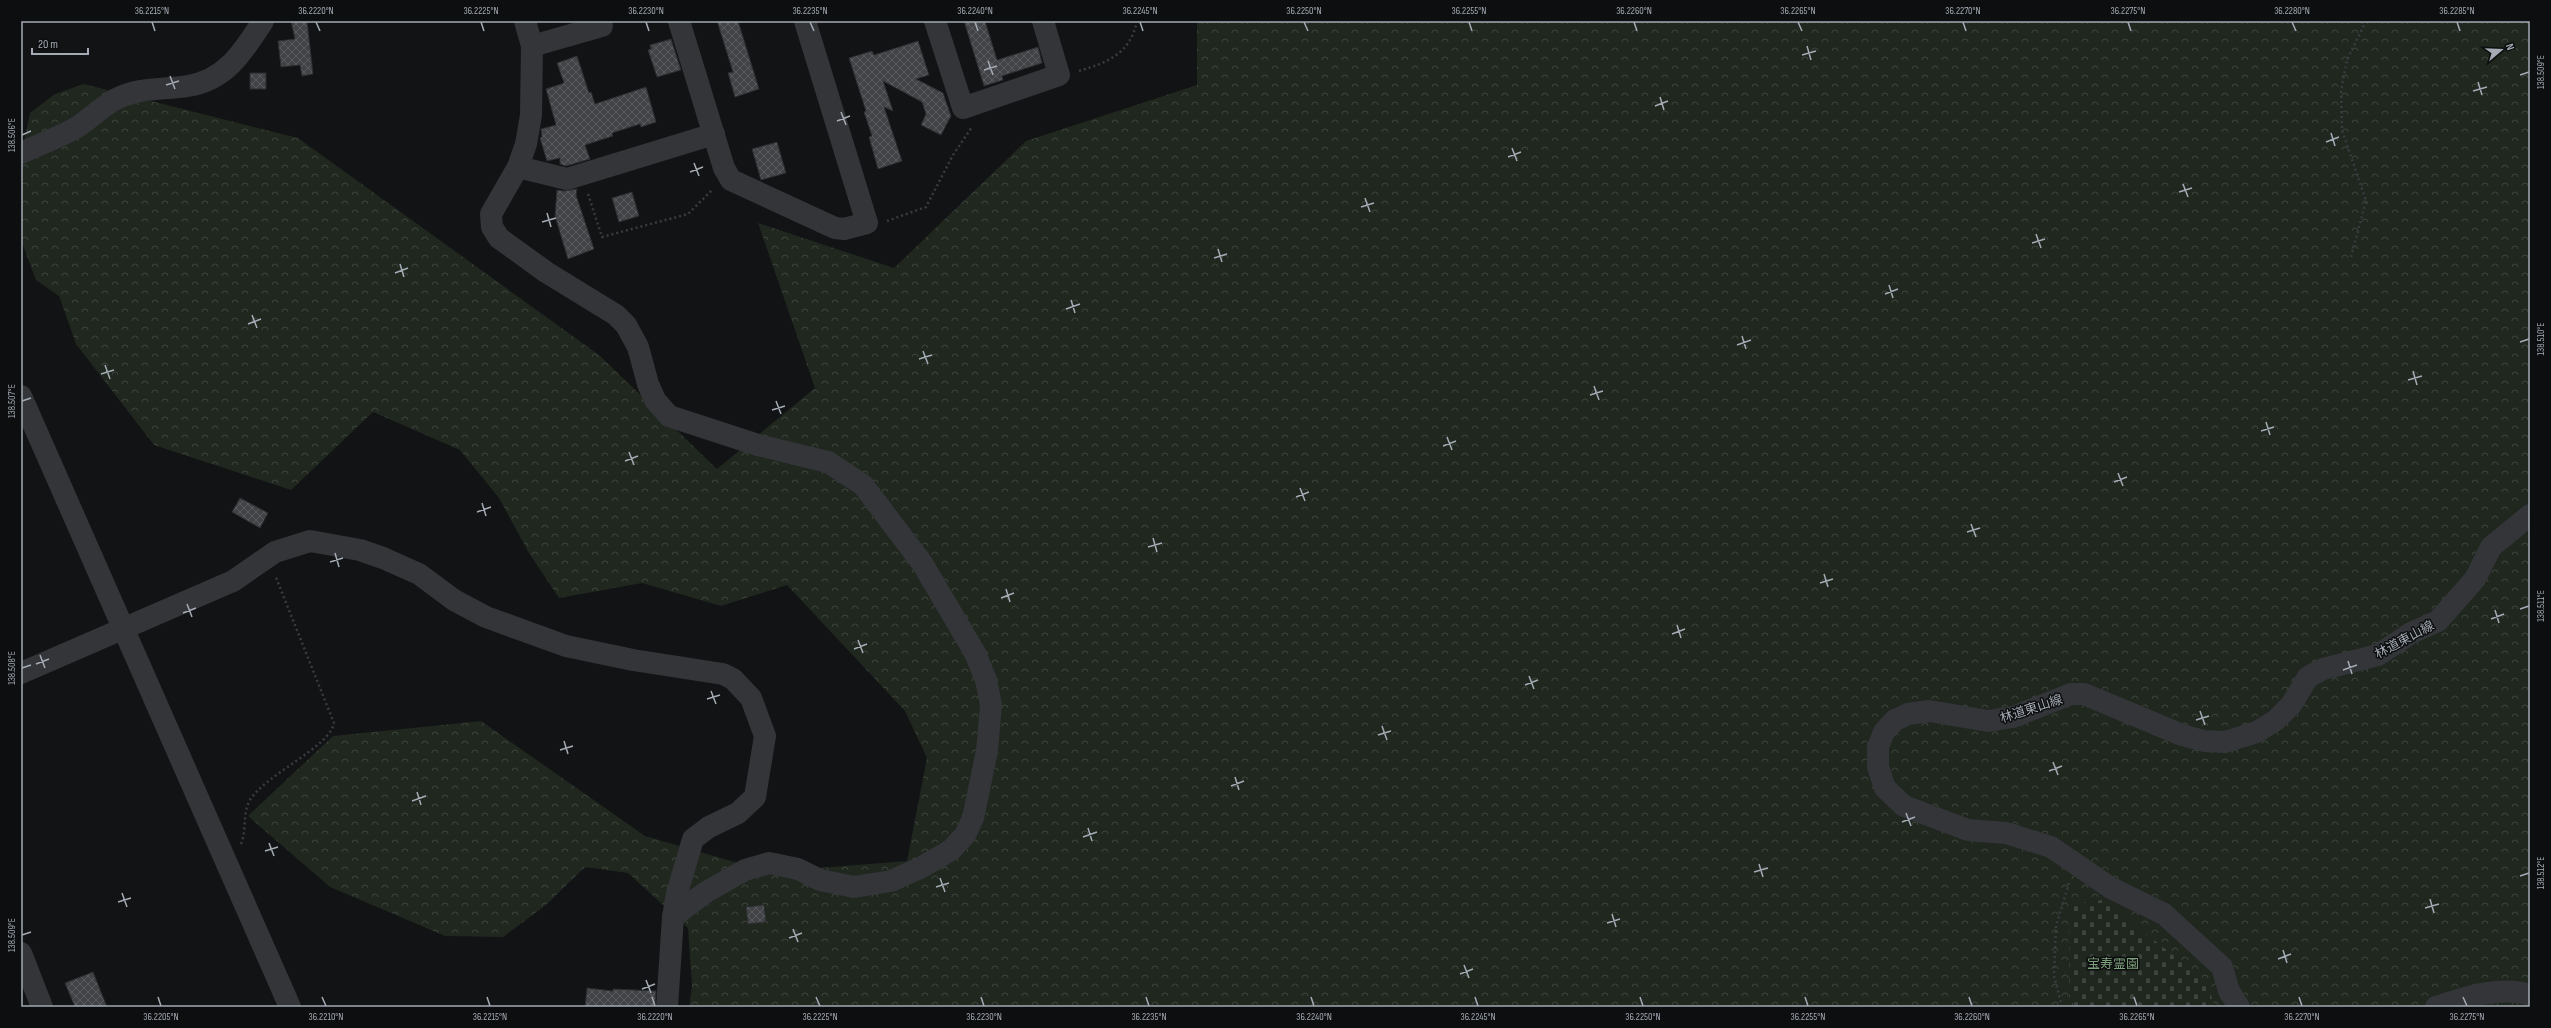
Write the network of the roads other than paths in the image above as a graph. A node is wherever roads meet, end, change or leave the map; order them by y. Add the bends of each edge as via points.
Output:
1 (263, 21) edge
2 (526, 21) edge
3 (679, 21) edge
4 (805, 21) edge
5 (935, 21) edge
6 (1043, 21) edge
7 (607, 23) edge
8 (532, 46) junction
9 (714, 134) junction
10 (21, 153) edge
11 (518, 167) junction
12 (21, 396) edge
13 (2530, 515) edge
14 (123, 628) junction
15 (21, 673) edge
16 (673, 918) junction
17 (21, 953) edge
18 (2530, 995) edge
19 (42, 1007) edge
20 (290, 1007) edge
21 (667, 1007) edge
22 (2239, 1007) edge
23 (2436, 1007) edge

1 - 10 street via 231,66 218,77 187,86 161,87 117,98 74,128
2 - 8 street
3 - 9 street
4 - 9 street via 867,223 844,229 835,228 731,180 724,168
5 - 6 street via 963,108 1059,75
7 - 8 street
8 - 11 street via 530,115 526,144
9 - 11 street via 562,180
11 - 16 street via 491,214 492,226 499,238 546,272 616,315 626,325 638,347 655,400 669,416 758,445 828,462 863,485 922,563 975,653 986,680 991,705 987,751 973,818 965,835 951,850 891,881 854,887 820,880 798,869 769,863 745,870 687,905
12 - 14 street
13 - 22 street, 林道東山線 via 2491,547 2475,579 2438,621 2411,633 2378,655 2323,669 2308,677 2291,705 2276,720 2241,738 2225,742 2204,741 2182,735 2084,694 2071,694 2013,717 1988,721 1929,711 1908,714 1895,720 1884,732 1878,747 1878,766 1885,788 1904,806 1968,830 2006,833 2051,847 2111,888 2164,914 2222,967 2229,991
14 - 15 street
14 - 16 street via 233,581 275,552 310,541 360,550 419,574 454,600 486,617 566,646 633,660 713,671 733,679 751,698 765,736 756,797 738,813 709,827 693,839 677,893
14 - 20 street
16 - 21 street
17 - 19 street
18 - 23 street via 2511,992 2490,994

